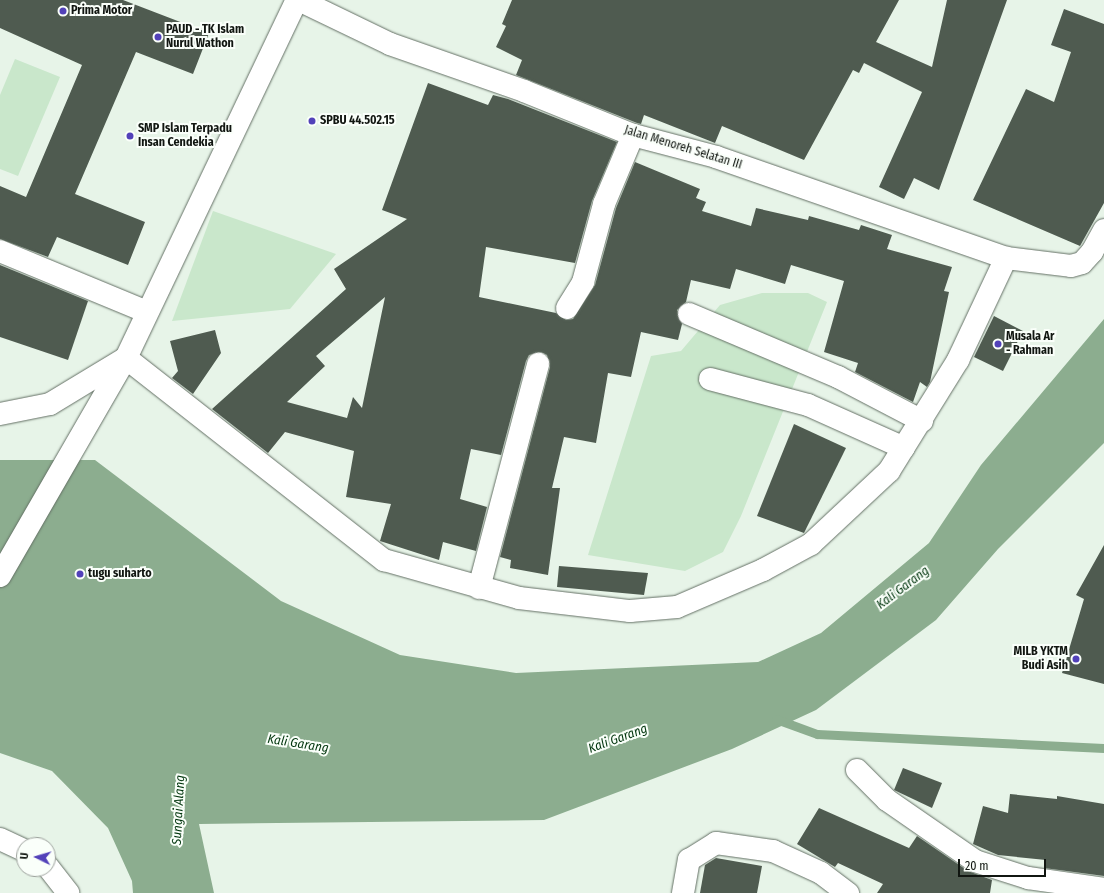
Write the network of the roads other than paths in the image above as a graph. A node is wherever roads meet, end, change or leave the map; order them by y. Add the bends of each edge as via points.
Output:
1 (298, 0) edge
2 (633, 135) junction
3 (1104, 230) edge
4 (0, 251) edge
5 (1006, 258) junction
6 (566, 308) dead end
7 (147, 312) junction
8 (689, 314) dead end
9 (126, 358) junction
10 (538, 364) dead end
11 (710, 379) dead end
12 (0, 414) edge
13 (922, 421) junction
14 (904, 448) junction
15 (0, 576) edge
16 (479, 588) junction
17 (857, 770) dead end
18 (0, 839) edge
19 (16, 846) edge
20 (55, 877) edge
21 (1104, 889) edge
22 (68, 893) edge
23 (682, 893) edge
24 (848, 893) edge

1 - 2 street, Jalan Menoreh Selatan III via 390,44 524,91
1 - 7 street
2 - 5 street, Jalan Menoreh Selatan III via 716,157
2 - 6 street via 604,204 583,282
3 - 5 street, Jalan Menoreh Selatan III via 1092,252 1082,262 1071,266
4 - 7 street
5 - 13 street via 958,360
7 - 9 street
8 - 13 street via 838,378
9 - 12 street via 50,404
9 - 15 street
9 - 16 street via 384,560
10 - 16 street
11 - 14 street via 808,405
13 - 14 street
14 - 16 street via 884,476 811,544 763,570 677,607 630,611 519,598
17 - 21 street via 887,800 975,861 1028,878
18 - 19 street
20 - 22 street
23 - 24 street via 689,860 716,844 773,851 821,873

